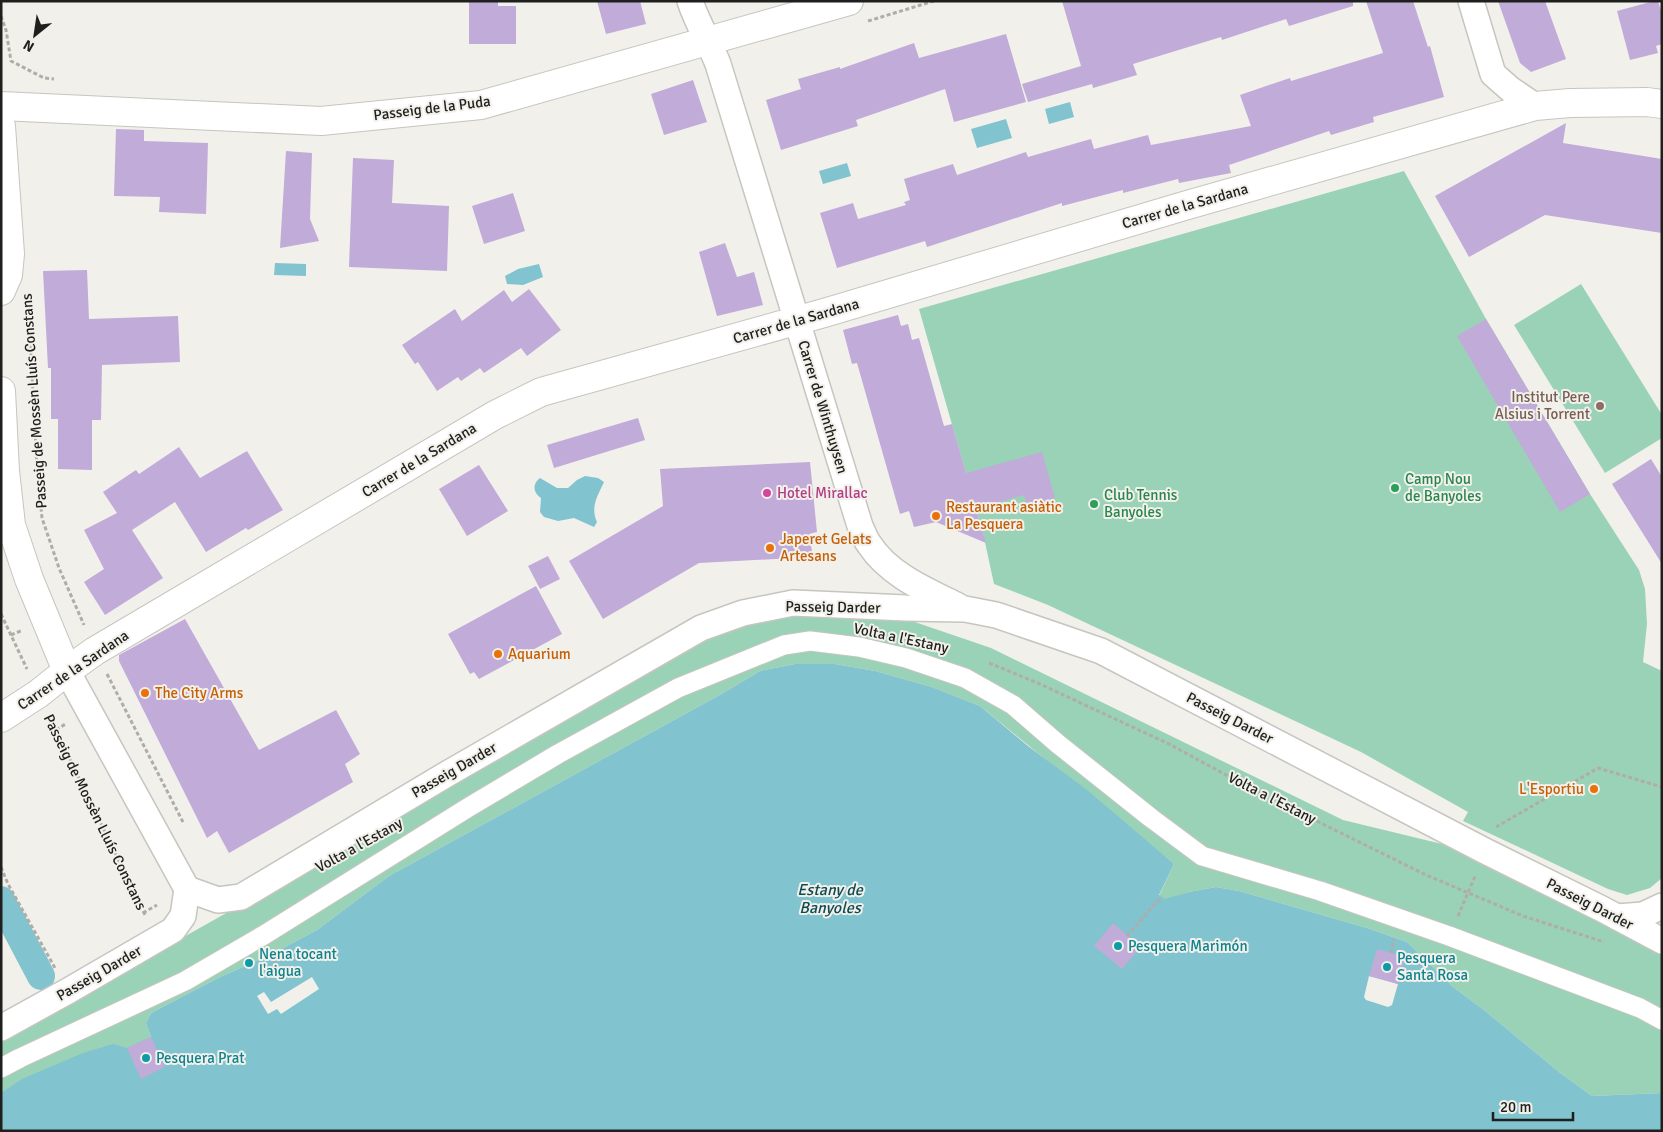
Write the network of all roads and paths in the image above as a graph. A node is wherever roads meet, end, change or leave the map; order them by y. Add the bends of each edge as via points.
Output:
1 (849, 1) edge
2 (1470, 1) edge
3 (692, 9) edge
4 (1, 16) edge
5 (714, 53) junction
6 (1662, 104) edge
7 (1, 106) edge
8 (1535, 106) junction
9 (69, 108) junction
10 (1, 126) edge
11 (9, 282) edge
12 (796, 321) junction
13 (1, 391) edge
14 (965, 609) junction
15 (1, 614) edge
16 (95, 651) junction
17 (981, 660) dead end
18 (67, 671) junction
19 (38, 694) junction
20 (1, 718) edge
21 (1662, 787) edge
22 (188, 832) dead end
23 (1485, 851) junction
24 (1, 867) edge
25 (187, 889) junction
26 (1468, 893) junction
27 (1161, 897) dead end
28 (1662, 906) edge
29 (1617, 917) junction
30 (1128, 936) dead end
31 (1395, 938) dead end
32 (159, 939) junction
33 (1662, 942) edge
34 (1608, 943) dead end
35 (1391, 953) dead end
36 (270, 956) dead end
37 (282, 974) dead end
38 (68, 992) junction
39 (1662, 1020) edge
40 (1, 1028) edge
41 (1, 1068) edge

1 - 5 main road, Passeig de la Puda
2 - 8 street via 1493,74
3 - 5 street, Carrer de Winthuysen
4 - 9 path via 11,61 44,78 69,80
5 - 9 main road, Passeig de la Puda via 481,105 322,121
5 - 12 street, Carrer de Winthuysen
6 - 8 main road, Carrer de la Sardana
7 - 9 main road, Passeig de la Puda
8 - 12 main road, Carrer de la Sardana
10 - 11 main road, Passeig de Mossèn Lluís Constans
11 - 16 path, Passeig de Mossèn Lluís Constans via 42,518 59,568
12 - 14 street, Carrer de Winthuysen via 868,543 901,576
12 - 16 main road, Carrer de la Sardana via 541,392 495,415
13 - 18 main road via 11,525 29,579
14 - 23 street, Passeig Darder via 996,615 1101,651
14 - 25 street, Passeig Darder via 793,603 743,613 701,628 240,897 218,900
15 - 19 path, Passeig de Mossèn Lluís Constans
16 - 18 main road, Carrer de la Sardana
16 - 22 path, Passeig de Mossèn Lluís Constans
17 - 26 path, Volta a l'Estany via 1169,744 1252,789
18 - 19 main road, Carrer de la Sardana
18 - 25 street
19 - 20 main road, Carrer de la Sardana
19 - 32 path, Passeig de Mossèn Lluís Constans via 143,913
21 - 23 path via 1598,768 1496,826
23 - 26 path
23 - 29 street, Passeig Darder
24 - 38 path
25 - 32 street, Passeig Darder via 183,916 173,930
26 - 34 path, Volta a l'Estany via 1523,916
27 - 30 path
28 - 29 street via 1644,915
29 - 33 street, Passeig Darder
31 - 35 path
32 - 38 street, Passeig Darder
36 - 37 path
38 - 40 street, Passeig Darder
39 - 41 street via 1640,1008 1449,936 1320,891 1202,856 1013,705 965,678 906,658 859,647 810,641 784,645 678,688 558,754 185,981

